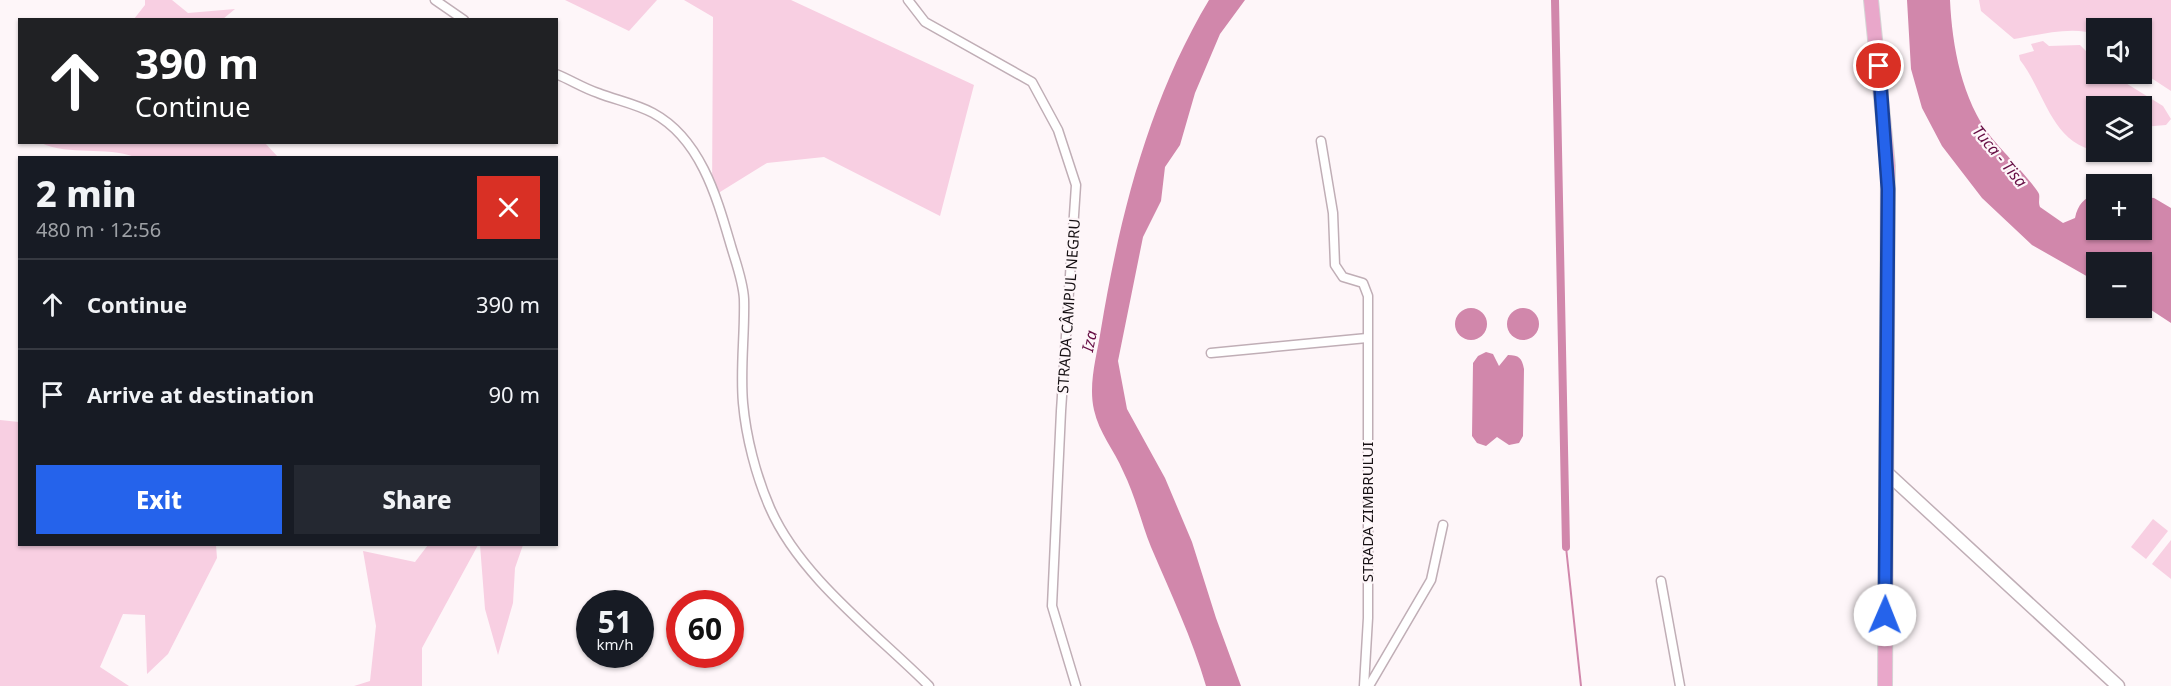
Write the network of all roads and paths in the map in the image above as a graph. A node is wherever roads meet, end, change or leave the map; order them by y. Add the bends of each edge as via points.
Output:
1 (435, 0) edge
2 (908, 0) edge
3 (1872, 0) edge
4 (461, 18) edge
5 (558, 75) edge
6 (1321, 141) dead end
7 (1367, 338) junction
8 (1211, 353) dead end
9 (1887, 473) junction
10 (1443, 525) dead end
11 (1661, 581) dead end
12 (928, 686) edge
13 (1076, 686) edge
14 (1364, 686) edge
15 (1369, 686) edge
16 (1680, 686) edge
17 (1885, 686) edge
18 (2118, 686) edge

1 - 4 street
2 - 13 street, STRADA CÂMPUL NEGRU via 925,22 1032,82 1058,130 1076,185 1052,606
3 - 9 main road via 1888,166
5 - 12 street via 653,113 670,125 711,179 744,296 743,403 756,469 770,508 785,537 818,578
6 - 7 street, STRADA ZIMBRULUI via 1333,213 1335,265 1343,277 1367,288
7 - 8 street
7 - 14 street, STRADA ZIMBRULUI via 1368,618
9 - 17 main road
9 - 18 main road
10 - 15 street via 1431,580
11 - 16 street

